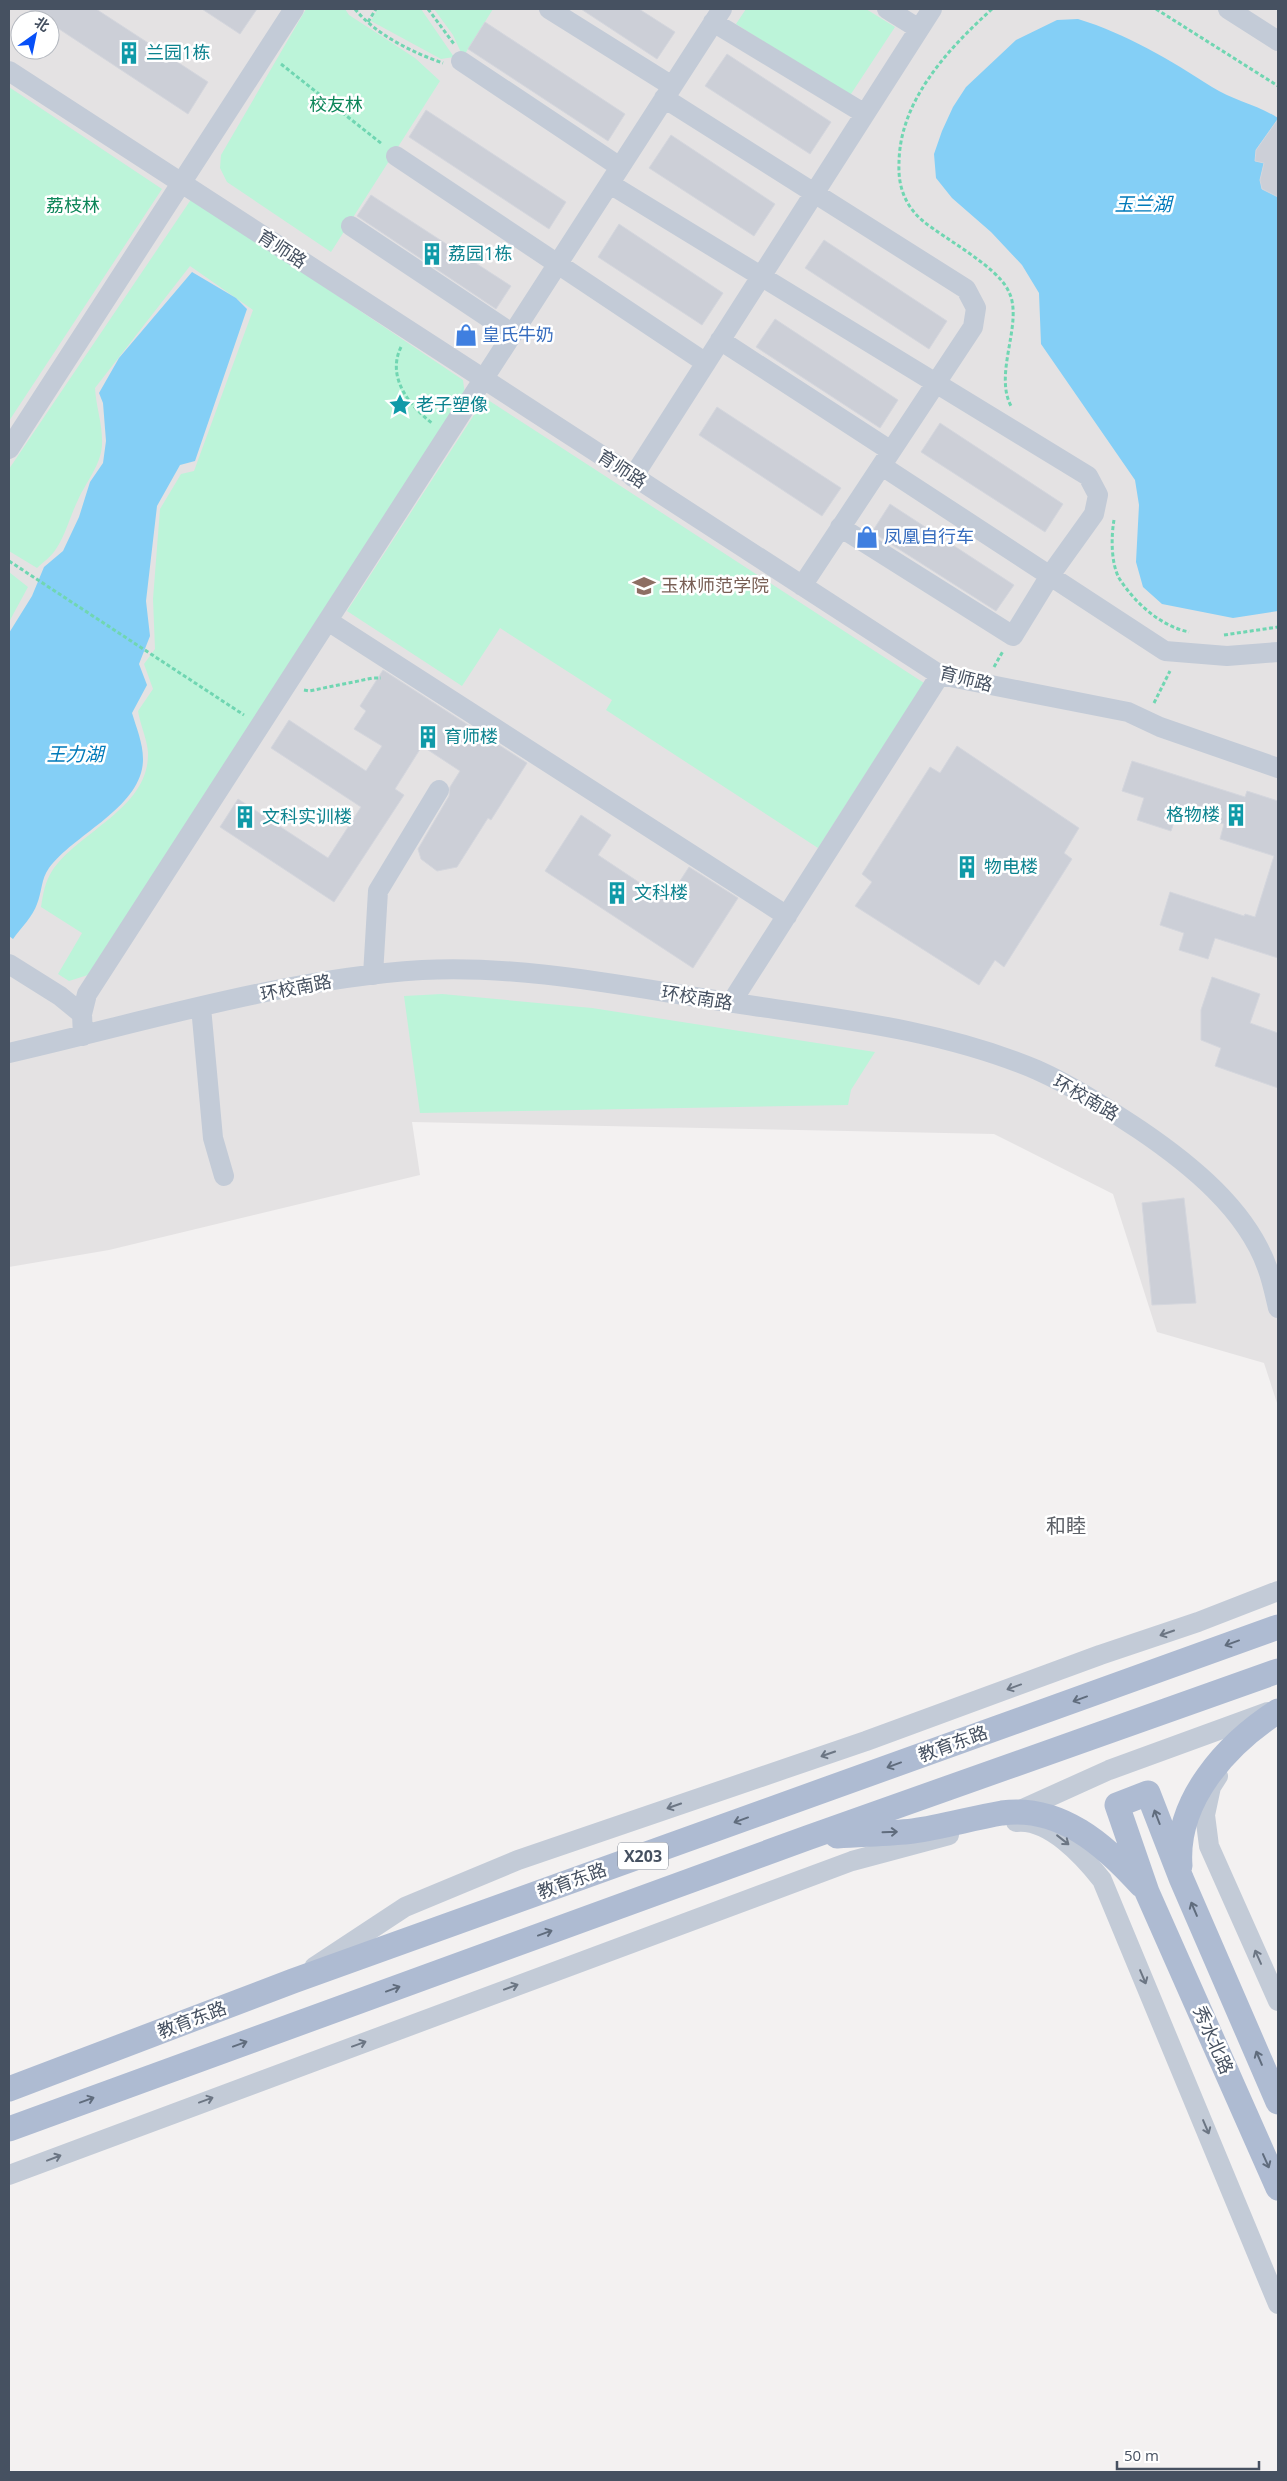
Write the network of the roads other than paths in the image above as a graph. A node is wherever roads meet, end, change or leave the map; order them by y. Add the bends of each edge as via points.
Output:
1 (294, 9) edge
2 (549, 9) edge
3 (887, 9) edge
4 (932, 9) edge
5 (1228, 9) edge
6 (715, 14) edge
7 (919, 28) junction
8 (1278, 42) edge
9 (461, 61) road end
10 (9, 71) edge
11 (668, 92) junction
12 (864, 114) junction
13 (396, 156) road end
14 (615, 175) junction
15 (182, 184) junction
16 (814, 194) junction
17 (351, 226) dead end
18 (558, 263) junction
19 (760, 278) junction
20 (513, 334) junction
21 (720, 340) junction
22 (706, 363) junction
23 (484, 380) junction
24 (936, 384) junction
25 (34, 407) junction
26 (9, 430) edge
27 (9, 449) edge
28 (886, 458) junction
29 (633, 477) junction
30 (840, 527) junction
31 (1051, 574) junction
32 (802, 586) junction
33 (328, 621) junction
34 (1278, 652) edge
35 (940, 675) junction
36 (1278, 768) edge
37 (439, 790) dead end
38 (786, 916) junction
39 (9, 964) edge
40 (373, 975) junction
41 (731, 1003) junction
42 (200, 1007) junction
43 (82, 1014) junction
44 (83, 1036) junction
45 (9, 1053) edge
46 (224, 1176) dead end
47 (1278, 1308) edge
48 (1278, 1592) edge
49 (1278, 1627) edge
50 (1278, 1671) edge
51 (1278, 1710) edge
52 (1278, 1720) edge
53 (1013, 1813) junction
54 (984, 1826) junction
55 (807, 1838) junction
56 (1181, 1878) junction
57 (1147, 1892) junction
58 (294, 1981) junction
59 (1278, 2001) edge
60 (9, 2089) edge
61 (1278, 2102) edge
62 (9, 2128) edge
63 (9, 2175) edge
64 (1278, 2188) edge
65 (1278, 2304) edge

1 - 15 lane
2 - 11 lane
3 - 7 lane
4 - 7 lane
5 - 8 lane
6 - 11 lane
6 - 12 lane
7 - 12 lane
9 - 14 lane
10 - 15 lane, 育师路
11 - 14 lane
11 - 16 lane
12 - 16 lane
13 - 18 lane
14 - 18 lane
14 - 19 lane
15 - 23 lane, 育师路
15 - 25 lane
16 - 19 lane
16 - 24 lane via 966,289 976,308 974,327
17 - 20 lane
18 - 20 lane
18 - 22 lane
19 - 21 lane
19 - 24 lane
20 - 23 lane
21 - 22 lane
21 - 28 lane
22 - 29 lane
23 - 29 lane, 育师路
23 - 33 lane
24 - 28 lane
24 - 31 lane via 1088,476 1098,495 1094,514
25 - 26 lane
25 - 27 lane
28 - 30 lane
28 - 31 lane
29 - 32 lane, 育师路
30 - 31 lane via 1012,636
30 - 32 lane
31 - 34 lane via 1165,651 1227,656
32 - 35 lane, 育师路
33 - 38 lane
33 - 43 lane via 87,994
35 - 36 lane, 育师路 via 1128,712
35 - 38 lane
37 - 40 lane via 378,891
38 - 41 lane
39 - 43 lane
40 - 41 lane, 环校南路 via 475,968 524,972
40 - 42 lane, 环校南路
41 - 47 lane, 环校南路 via 911,1032 996,1054 1039,1071 1162,1145 1228,1204 1259,1250
42 - 44 lane, 环校南路
42 - 46 lane via 213,1138
43 - 44 lane
44 - 45 lane, 环校南路
48 -> 58 lane via 866,1741 518,1860 405,1907
49 -> 58 main road, 教育东路 / X203
50 - 55 main road, X203
51 - 53 lane via 1110,1770
51 - 56 main road via 1232,1746 1210,1773 1193,1802 1182,1834
59 -> 52 lane via 1209,1846 1205,1815 1211,1787 1233,1755
53 - 54 lane
55 -> 53 main road via 913,1831
53 - 57 main road via 1037,1814 1064,1822 1096,1840
63 -> 54 lane via 852,1861
54 -> 65 lane via 1026,1821 1049,1831 1084,1857 1102,1880
62 -> 55 main road, X203
56 -> 57 main road, 秀水北路 via 1148,1793 1117,1806
61 -> 56 main road, 秀水北路
57 -> 64 main road, 秀水北路
58 - 60 main road, 教育东路 / X203

